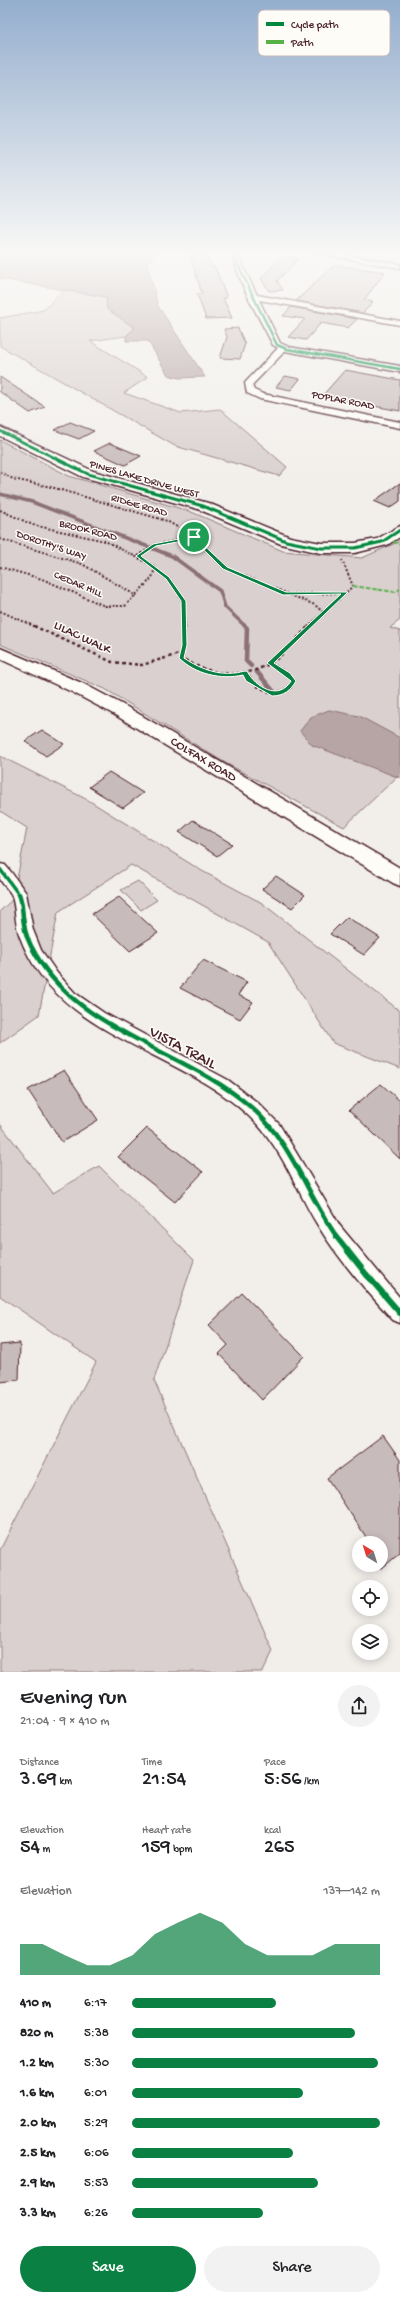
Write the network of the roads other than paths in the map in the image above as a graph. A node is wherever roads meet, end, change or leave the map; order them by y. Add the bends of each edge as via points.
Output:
1 (268, 330) edge
2 (283, 348) junction
3 (400, 369) edge
4 (400, 425) edge
5 (0, 431) edge
6 (400, 530) edge
7 (0, 653) edge
8 (0, 869) edge
9 (400, 878) edge
10 (400, 1313) edge

1 - 2 street via 274,343
2 - 3 street
2 - 4 street, POPLAR ROAD via 248,385 254,394
5 - 6 street, PINES LAKE DRIVE WEST via 88,474 185,500 297,544 321,548 355,548 382,542
7 - 9 street, COLFAX ROAD via 64,681 121,711
8 - 10 street, VISTA TRAIL via 20,898 26,931 34,952 64,992 84,1010 207,1076 231,1090 254,1109 274,1130 291,1154 315,1203 338,1240

